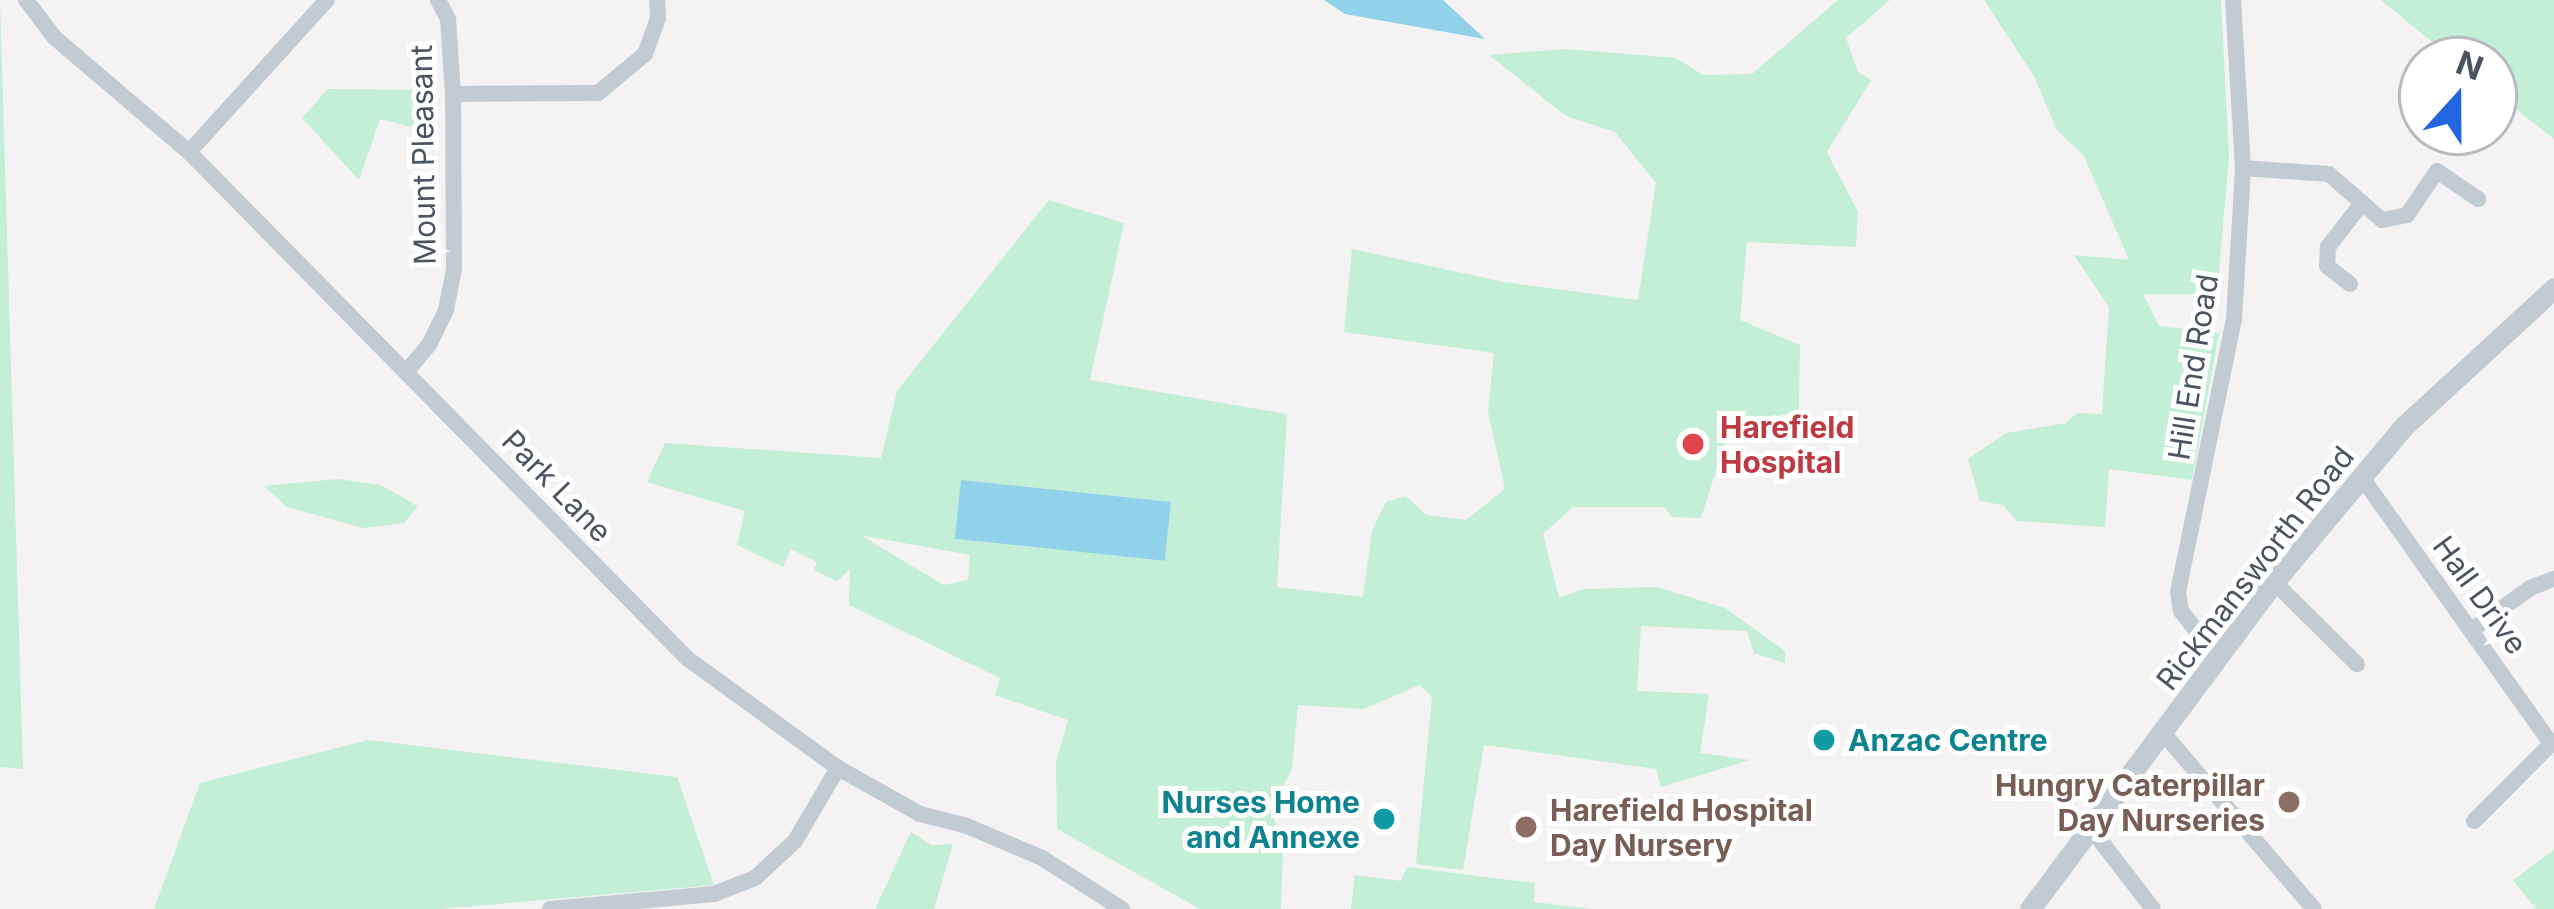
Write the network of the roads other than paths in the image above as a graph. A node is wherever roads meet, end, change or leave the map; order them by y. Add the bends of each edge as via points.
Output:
1 (26, 0) edge
2 (327, 0) edge
3 (438, 0) edge
4 (658, 0) edge
5 (2233, 0) edge
6 (453, 94) junction
7 (189, 152) junction
8 (2242, 168) junction
9 (2478, 199) dead end
10 (2362, 202) junction
11 (2350, 284) dead end
12 (2554, 288) edge
13 (407, 371) junction
14 (2363, 479) junction
15 (2554, 579) edge
16 (2274, 582) junction
17 (2473, 629) junction
18 (2217, 657) junction
19 (2356, 664) dead end
20 (2164, 734) junction
21 (2553, 742) edge
22 (838, 768) junction
23 (2474, 820) dead end
24 (2092, 831) junction
25 (550, 909) edge
26 (1122, 909) edge
27 (2030, 909) edge
28 (2153, 909) edge
29 (2314, 909) edge

1 - 7 street, Park Lane via 55,38
2 - 7 street
3 - 6 street, Mount Pleasant via 448,19
4 - 6 street via 645,54 598,93
5 - 8 street, Hill End Road
6 - 13 street, Mount Pleasant via 454,268 446,310
7 - 13 street, Park Lane
8 - 10 street via 2329,174
8 - 18 street, Hill End Road via 2234,320 2179,592 2181,611
9 - 10 street via 2437,171 2407,215 2382,220
10 - 11 street via 2328,248 2326,266
12 - 14 street, Rickmansworth Road via 2403,427
13 - 22 street, Park Lane via 688,659
14 - 16 street, Rickmansworth Road
14 - 17 street, Hall Drive
15 - 17 street
16 - 18 street, Rickmansworth Road
16 - 19 street
17 - 21 street, Hall Drive
18 - 20 street, Rickmansworth Road
20 - 24 street, Rickmansworth Road
20 - 29 street
21 - 23 street, Hall Drive
22 - 25 street via 795,841 755,878 715,894
22 - 26 street, Park Lane via 920,814 1042,858
24 - 27 street, Rickmansworth Road
24 - 28 street

